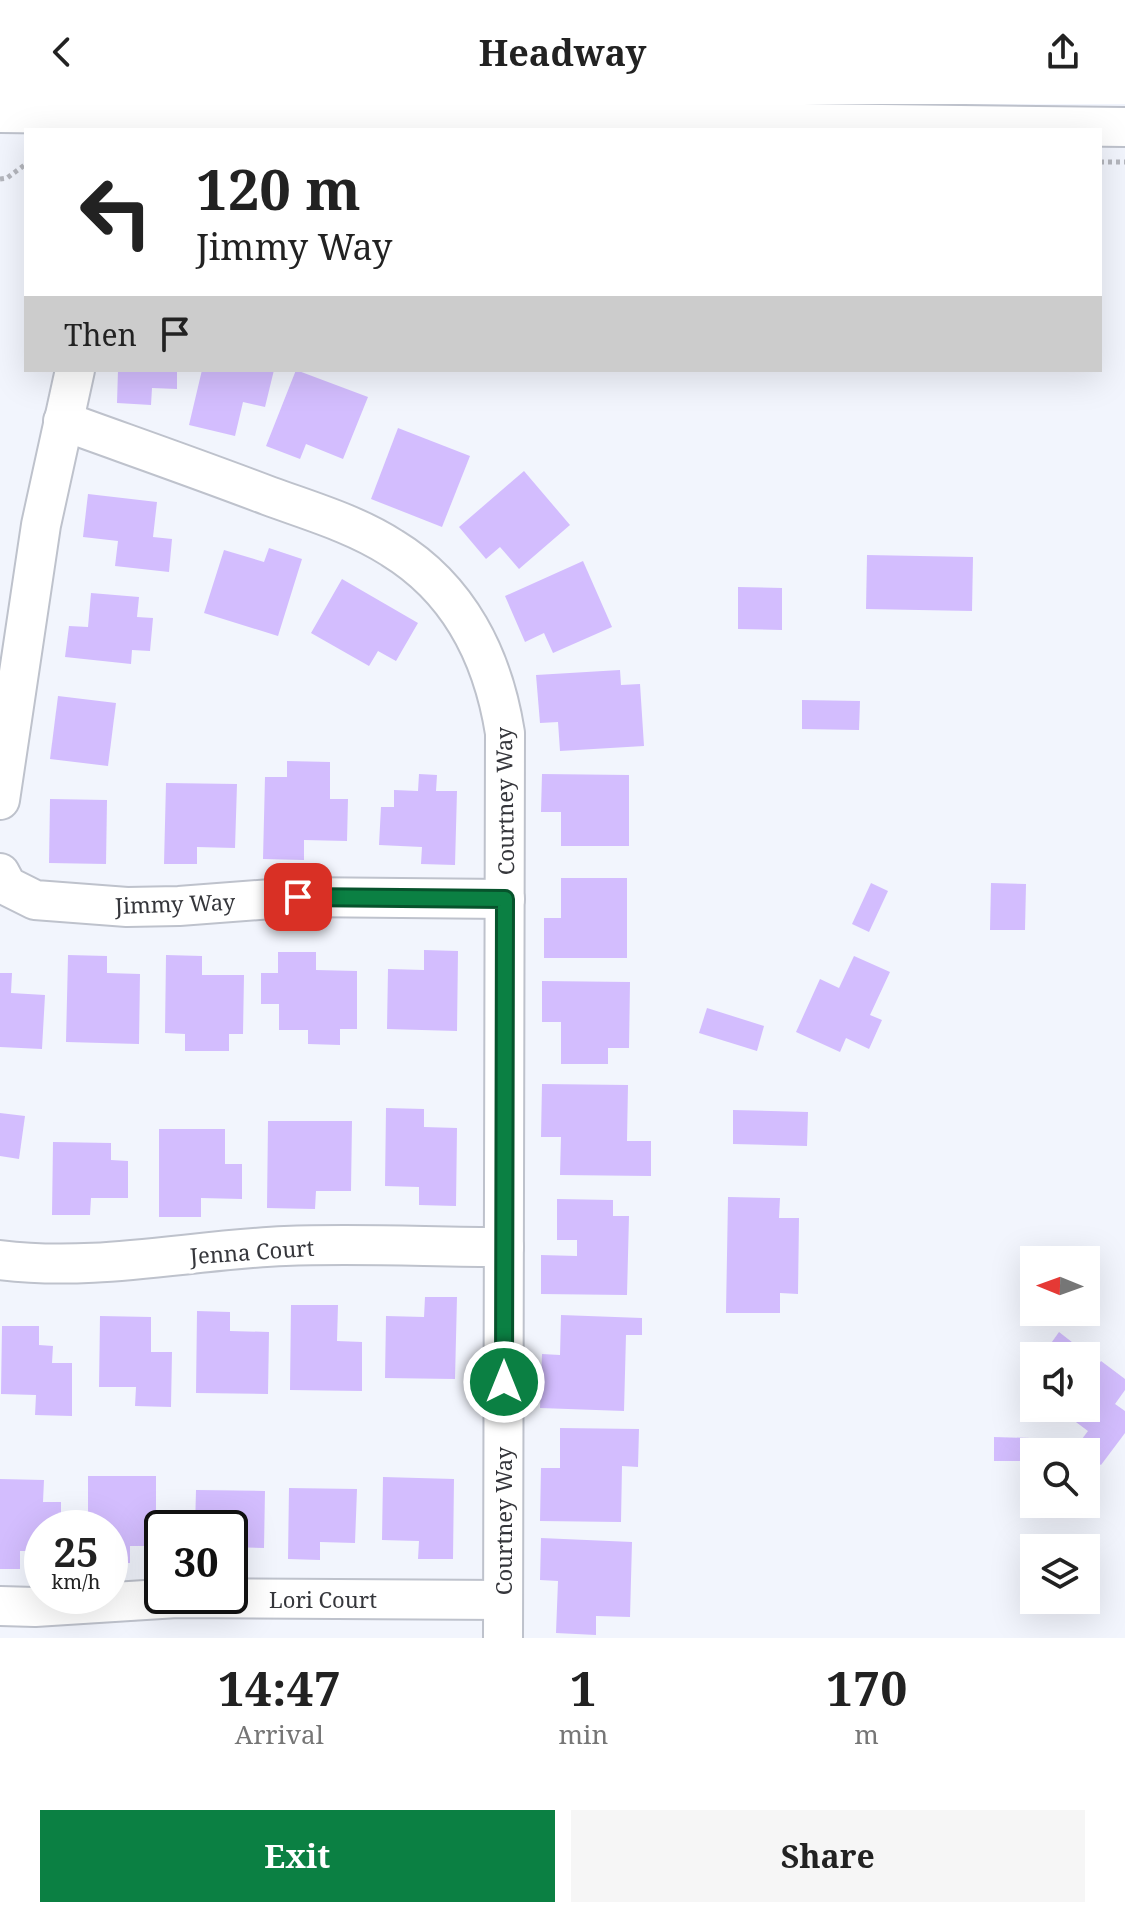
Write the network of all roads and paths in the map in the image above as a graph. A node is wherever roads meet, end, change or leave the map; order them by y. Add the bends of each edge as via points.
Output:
1 (0, 113) edge
2 (71, 125) edge
3 (1125, 127) edge
4 (1102, 162) edge
5 (1125, 162) edge
6 (24, 165) edge
7 (0, 179) edge
8 (68, 386) edge
9 (0, 800) edge
10 (0, 873) edge
11 (505, 899) junction
12 (504, 1247) junction
13 (0, 1260) edge
14 (503, 1600) junction
15 (0, 1606) edge
16 (503, 1638) edge

1 - 2 street
2 - 3 street
4 - 5 path
6 - 7 path
8 - 9 street
8 - 11 street, Courtney Way via 391,547 446,593 472,629 499,697 505,733
10 - 11 street, Jimmy Way via 7,886 35,900 127,907 298,897
11 - 12 street, Courtney Way
12 - 13 street, Jenna Court via 287,1246 99,1264
12 - 14 street, Courtney Way
14 - 15 street, Lori Court via 177,1598
14 - 16 street, Courtney Way

